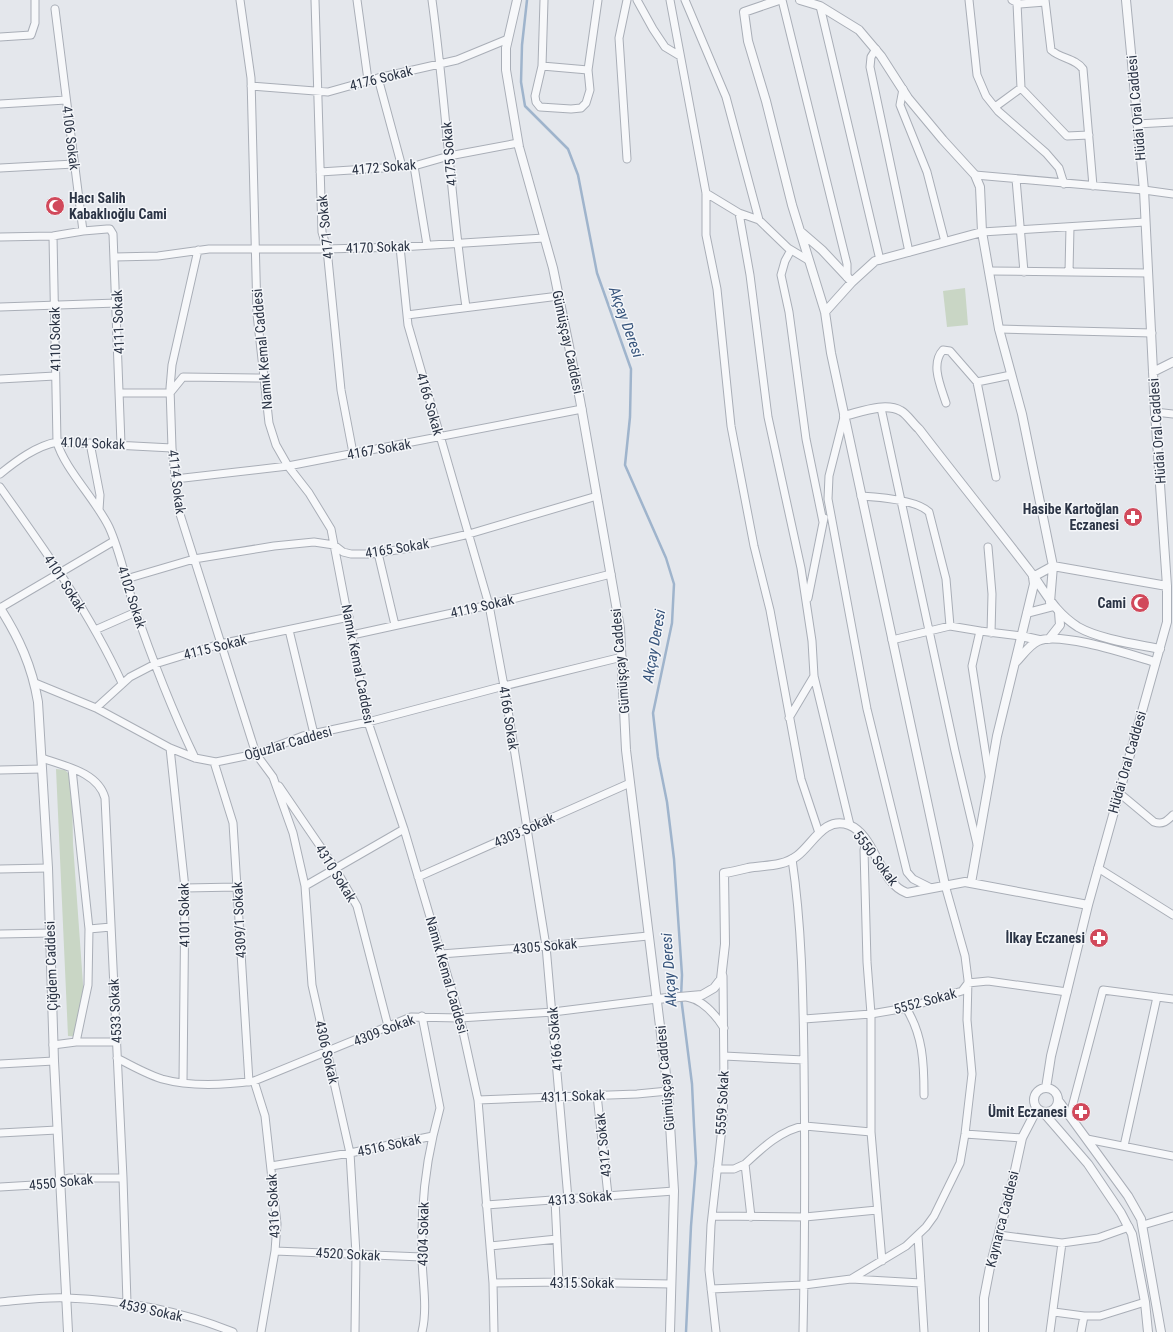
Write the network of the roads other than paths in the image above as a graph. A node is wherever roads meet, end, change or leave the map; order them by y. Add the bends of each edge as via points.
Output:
1 (35, 0) edge
2 (240, 0) edge
3 (315, 0) edge
4 (357, 0) edge
5 (432, 0) edge
6 (517, 0) edge
7 (544, 0) edge
8 (598, 0) edge
9 (627, 0) edge
10 (637, 0) edge
11 (670, 0) edge
12 (685, 0) edge
13 (781, 0) edge
14 (800, 0) edge
15 (969, 0) edge
16 (1126, 0) edge
17 (1014, 1) edge
18 (1045, 1) edge
19 (820, 6) junction
20 (55, 9) dead end
21 (0, 37) edge
22 (508, 39) junction
23 (876, 49) junction
24 (680, 56) junction
25 (441, 63) junction
26 (542, 66) junction
27 (588, 70) junction
28 (378, 78) junction
29 (368, 80) junction
30 (251, 86) junction
31 (1021, 88) junction
32 (903, 89) junction
33 (317, 91) junction
34 (66, 100) junction
35 (0, 104) edge
36 (995, 107) junction
37 (1173, 122) edge
38 (1137, 124) junction
39 (1089, 135) junction
40 (518, 143) junction
41 (449, 156) junction
42 (626, 159) dead end
43 (74, 164) junction
44 (414, 166) junction
45 (402, 167) junction
46 (0, 168) edge
47 (320, 172) junction
48 (975, 175) junction
49 (1016, 179) junction
50 (1064, 184) junction
51 (1094, 186) junction
52 (1144, 190) junction
53 (706, 193) junction
54 (1173, 194) edge
55 (740, 213) junction
56 (759, 220) junction
57 (1144, 222) junction
58 (1070, 227) junction
59 (1020, 230) junction
60 (800, 231) junction
61 (83, 232) junction
62 (982, 232) junction
63 (53, 236) junction
64 (0, 237) edge
65 (544, 238) junction
66 (945, 242) junction
67 (457, 244) junction
68 (426, 246) junction
69 (400, 247) junction
70 (256, 248) junction
71 (327, 249) junction
72 (198, 250) junction
73 (791, 250) junction
74 (909, 252) junction
75 (115, 257) junction
76 (808, 260) junction
77 (880, 260) junction
78 (989, 271) junction
79 (1024, 272) junction
80 (1069, 272) junction
81 (1148, 273) junction
82 (850, 280) junction
83 (559, 296) junction
84 (117, 303) junction
85 (54, 306) junction
86 (0, 307) edge
87 (466, 307) junction
88 (825, 312) junction
89 (407, 315) junction
90 (999, 329) junction
91 (1152, 333) junction
92 (1173, 362) edge
93 (1153, 372) junction
94 (1011, 375) junction
95 (55, 376) junction
96 (263, 378) junction
97 (0, 379) edge
98 (977, 382) junction
99 (120, 393) junction
100 (170, 393) junction
101 (946, 403) dead end
102 (881, 408) junction
103 (582, 409) junction
104 (1155, 412) junction
105 (1173, 414) edge
106 (844, 416) junction
107 (440, 438) junction
108 (57, 442) junction
109 (90, 443) junction
110 (121, 444) junction
111 (172, 448) junction
112 (353, 453) junction
113 (288, 466) junction
114 (0, 474) edge
115 (996, 477) dead end
116 (175, 479) junction
117 (0, 487) edge
118 (597, 496) junction
119 (861, 496) junction
120 (828, 499) junction
121 (901, 502) junction
122 (99, 510) junction
123 (823, 522) junction
124 (469, 534) junction
125 (114, 541) junction
126 (334, 545) junction
127 (988, 547) dead end
128 (378, 553) junction
129 (194, 558) junction
130 (1053, 566) junction
131 (60, 572) junction
132 (611, 574) junction
133 (1034, 577) junction
134 (126, 579) junction
135 (1167, 586) junction
136 (807, 604) junction
137 (489, 605) junction
138 (1054, 607) junction
139 (0, 608) edge
140 (136, 612) junction
141 (1027, 613) junction
142 (349, 617) junction
143 (1170, 622) edge
144 (395, 625) junction
145 (950, 626) junction
146 (95, 630) junction
147 (289, 630) junction
148 (929, 630) junction
149 (980, 631) junction
150 (991, 633) junction
151 (352, 635) junction
152 (1021, 636) junction
153 (1050, 639) junction
154 (892, 640) junction
155 (1039, 640) junction
156 (220, 644) junction
157 (1160, 649) junction
158 (622, 657) junction
159 (1155, 662) junction
160 (156, 664) junction
161 (1014, 664) junction
162 (814, 676) junction
163 (35, 683) junction
164 (122, 683) junction
165 (504, 686) junction
166 (96, 708) junction
167 (790, 718) junction
168 (368, 722) junction
169 (314, 734) junction
170 (170, 748) junction
171 (256, 754) junction
172 (42, 758) junction
173 (195, 758) junction
174 (214, 762) junction
175 (42, 769) junction
176 (72, 769) junction
177 (0, 770) edge
178 (273, 777) junction
179 (989, 780) junction
180 (630, 784) junction
181 (1118, 792) junction
182 (1173, 815) edge
183 (850, 825) junction
184 (404, 829) junction
185 (527, 830) junction
186 (818, 833) junction
187 (866, 841) junction
188 (978, 848) junction
189 (792, 859) junction
190 (48, 868) junction
191 (335, 868) junction
192 (1098, 868) junction
193 (0, 869) edge
194 (724, 873) joint
195 (418, 877) junction
196 (971, 882) junction
197 (945, 885) junction
198 (304, 886) junction
199 (237, 887) junction
200 (185, 888) junction
201 (932, 888) junction
202 (1088, 905) junction
203 (1173, 915) edge
204 (111, 927) junction
205 (89, 929) junction
206 (51, 933) junction
207 (0, 934) edge
208 (648, 936) junction
209 (546, 946) junction
210 (441, 954) junction
211 (723, 976) junction
212 (968, 983) junction
213 (1067, 992) junction
214 (686, 997) junction
215 (1157, 997) junction
216 (657, 999) junction
217 (1173, 999) edge
218 (906, 1008) junction
219 (553, 1012) junction
220 (871, 1014) junction
221 (422, 1016) junction
222 (460, 1018) junction
223 (804, 1019) junction
224 (388, 1026) junction
225 (724, 1028) junction
226 (76, 1042) junction
227 (116, 1042) junction
228 (54, 1045) junction
229 (326, 1052) junction
230 (724, 1056) junction
231 (117, 1058) junction
232 (804, 1060) junction
233 (54, 1061) junction
234 (0, 1064) edge
235 (252, 1081) junction
236 (183, 1082) junction
237 (1046, 1088) junction
238 (668, 1091) junction
239 (924, 1095) dead end
240 (597, 1096) junction
241 (560, 1097) junction
242 (478, 1100) junction
243 (1058, 1100) junction
244 (1040, 1111) junction
245 (1070, 1115) junction
246 (805, 1126) junction
247 (57, 1130) junction
248 (871, 1132) junction
249 (0, 1133) edge
250 (965, 1134) junction
251 (433, 1136) junction
252 (1022, 1138) junction
253 (1087, 1139) junction
254 (1124, 1146) junction
255 (350, 1153) junction
256 (1173, 1156) edge
257 (745, 1164) junction
258 (271, 1166) junction
259 (717, 1169) junction
260 (123, 1178) junction
261 (59, 1181) junction
262 (0, 1187) edge
263 (674, 1191) junction
264 (608, 1195) junction
265 (568, 1199) junction
266 (554, 1200) junction
267 (486, 1204) junction
268 (877, 1210) junction
269 (712, 1216) junction
270 (1173, 1216) edge
271 (750, 1217) junction
272 (805, 1217) junction
273 (1143, 1225) junction
274 (1129, 1227) junction
275 (999, 1235) junction
276 (918, 1236) junction
277 (557, 1239) junction
278 (1062, 1243) junction
279 (490, 1246) junction
280 (275, 1251) junction
281 (356, 1254) junction
282 (422, 1257) junction
283 (882, 1261) junction
284 (851, 1279) junction
285 (559, 1282) junction
286 (493, 1283) junction
287 (921, 1283) junction
288 (671, 1284) junction
289 (804, 1285) junction
290 (711, 1289) junction
291 (66, 1298) junction
292 (0, 1302) edge
293 (1144, 1302) junction
294 (127, 1303) junction
295 (1054, 1312) junction
296 (1084, 1316) junction
297 (214, 1324) junction
298 (68, 1332) edge
299 (213, 1332) edge
300 (233, 1332) edge
301 (261, 1332) edge
302 (355, 1332) edge
303 (422, 1332) edge
304 (494, 1332) edge
305 (670, 1332) edge
306 (716, 1332) edge
307 (803, 1332) edge
308 (924, 1332) edge
309 (984, 1332) edge
310 (1050, 1332) edge
311 (1081, 1332) edge
312 (1148, 1332) edge
313 (1161, 1332) edge

1 - 21 street via 35,23 31,35
2 - 30 street, Namık Kemal Caddesi
3 - 33 street, 4171 Sokak
4 - 29 street
5 - 25 street, 4175 Sokak
6 - 22 street, Gümüşçay Caddesi
7 - 26 street
8 - 27 street
9 - 42 street via 619,38
10 - 24 street via 666,47
11 - 24 street
12 - 56 street via 726,97
13 - 60 street via 744,12 748,41
13 - 82 street
14 - 19 street
15 - 36 street via 977,75 986,96
16 - 38 street, Hüdai Oral Caddesi
17 - 18 street via 1031,4
17 - 31 street
18 - 39 street via 1051,50 1084,69
19 - 23 street via 859,30
19 - 77 street
20 - 34 street, 4106 Sokak
22 - 25 street, 4176 Sokak via 457,60
22 - 40 street, Gümüşçay Caddesi via 506,70
23 - 32 street
23 - 74 street via 871,57 870,67
24 - 53 street
25 - 28 street, 4176 Sokak
25 - 41 street, 4175 Sokak
26 - 27 street
26 - 27 street via 536,96 536,102 540,107 581,108 586,103 590,90
28 - 29 street, 4176 Sokak
28 - 45 street
29 - 33 street, 4176 Sokak via 328,92
30 - 33 street, 4176 Sokak
30 - 70 street, Namık Kemal Caddesi
31 - 36 street
31 - 39 street via 1067,136
32 - 48 street via 943,140
32 - 66 street via 900,104 927,172
33 - 47 street, 4171 Sokak
34 - 35 street
34 - 43 street, 4106 Sokak
36 - 50 street via 1046,153 1059,168
37 - 38 street
38 - 52 street, Hüdai Oral Caddesi
39 - 51 street
40 - 41 street, 4172 Sokak
40 - 65 street, Gümüşçay Caddesi
41 - 44 street, 4172 Sokak
41 - 67 street, 4175 Sokak
43 - 46 street
43 - 61 street, 4106 Sokak
44 - 45 street, 4172 Sokak
44 - 68 street
45 - 47 street, 4172 Sokak
47 - 71 street, 4171 Sokak via 322,232
48 - 49 street
48 - 62 street via 980,187
49 - 50 street
49 - 59 street
50 - 51 street
51 - 52 street
52 - 54 street
52 - 57 street, Hüdai Oral Caddesi
53 - 55 street
53 - 167 street via 706,235 717,289 731,426
55 - 56 street
55 - 136 street via 768,417 800,560
56 - 73 street
57 - 58 street
57 - 81 street, Hüdai Oral Caddesi
58 - 59 street
58 - 80 street
59 - 62 street
59 - 79 street
60 - 76 street
60 - 82 street
61 - 63 street
61 - 75 street, 4111 Sokak via 110,229 113,234
62 - 66 street
62 - 78 street
63 - 64 street
63 - 85 street, 4110 Sokak
65 - 67 street, 4170 Sokak
65 - 83 street, Gümüşçay Caddesi
66 - 74 street
67 - 68 street, 4170 Sokak
67 - 87 street, 4175 Sokak
68 - 69 street, 4170 Sokak
69 - 71 street, 4170 Sokak
69 - 89 street, 4166 Sokak
70 - 71 street, 4170 Sokak
70 - 72 street, 4170 Sokak
70 - 96 street, Namık Kemal Caddesi via 257,314
71 - 112 street, 4171 Sokak via 342,390
72 - 75 street, 4170 Sokak via 158,256
72 - 100 street, 4114 Sokak via 172,364
73 - 76 street
73 - 123 street via 781,275 789,312 806,439
74 - 77 street
75 - 84 street, 4111 Sokak
76 - 88 street
77 - 82 street
78 - 79 street
78 - 90 street
79 - 80 street
80 - 81 street
81 - 91 street, Hüdai Oral Caddesi
82 - 88 street
83 - 87 street
83 - 103 street, Gümüşçay Caddesi
84 - 85 street
84 - 99 street, 4111 Sokak
85 - 86 street
85 - 95 street, 4110 Sokak
87 - 89 street
88 - 106 street
89 - 107 street, 4166 Sokak
90 - 91 street
90 - 94 street
91 - 93 street, Hüdai Oral Caddesi
92 - 93 street
93 - 104 street, Hüdai Oral Caddesi
94 - 98 street
94 - 130 street
95 - 97 street
95 - 108 street, 4110 Sokak
96 - 100 street via 183,377
96 - 113 street, Namık Kemal Caddesi via 272,434
98 - 101 street via 950,351 943,350 937,356 936,370
98 - 115 street
99 - 100 street
99 - 110 street, 4111 Sokak
100 - 111 street, 4114 Sokak
102 - 106 street
102 - 121 street
102 - 133 street via 902,411 919,429
103 - 107 street, 4167 Sokak
103 - 118 street, Gümüşçay Caddesi
104 - 105 street
104 - 135 street, Hüdai Oral Caddesi
106 - 119 street
106 - 120 street via 829,476
107 - 112 street, 4167 Sokak
107 - 124 street, 4166 Sokak
108 - 109 street, 4104 Sokak
108 - 114 street, 4104 Sokak via 34,451
108 - 122 street, 4102 Sokak via 60,452
109 - 110 street, 4104 Sokak
109 - 122 street via 100,495
110 - 111 street, 4104 Sokak
111 - 116 street, 4114 Sokak
112 - 113 street, 4167 Sokak
113 - 116 street, 4167 Sokak
113 - 126 street, Namık Kemal Caddesi via 331,529
116 - 129 street, 4114 Sokak via 178,511
117 - 131 street, 4101 Sokak
118 - 124 street, 4165 Sokak
118 - 132 street, Gümüşçay Caddesi
119 - 121 street via 888,497
119 - 154 street
120 - 123 street
120 - 201 street via 867,709 907,872 913,879
121 - 145 street via 917,505 929,512 946,579
121 - 148 street
122 - 125 street, 4102 Sokak
123 - 136 street
124 - 128 street, 4165 Sokak
124 - 137 street, 4166 Sokak
125 - 131 street
125 - 134 street, 4102 Sokak
126 - 128 street, 4165 Sokak via 351,554
126 - 129 street, 4165 Sokak via 314,542
126 - 142 street, Namık Kemal Caddesi
127 - 150 street via 992,594
128 - 144 street
129 - 134 street, 4165 Sokak
129 - 156 street, 4114 Sokak
130 - 133 street
130 - 135 street
130 - 138 street
131 - 139 street
131 - 146 street, 4101 Sokak
132 - 137 street, 4119 Sokak
132 - 158 street, Gümüşçay Caddesi
133 - 138 street
133 - 141 street
134 - 140 street, 4102 Sokak
135 - 143 street, Hüdai Oral Caddesi
136 - 162 street
137 - 144 street, 4119 Sokak
137 - 165 street, 4166 Sokak
138 - 141 street
138 - 153 street via 1060,625
138 - 157 street via 1079,627 1112,639
139 - 163 street, Çiğdem Caddesi via 19,638
140 - 146 street
140 - 160 street, 4102 Sokak
141 - 152 street
142 - 147 street, 4115 Sokak
142 - 151 street, Namık Kemal Caddesi
143 - 157 street, Hüdai Oral Caddesi
144 - 151 street, 4119 Sokak
145 - 148 street
145 - 149 street
146 - 164 street, 4101 Sokak
147 - 156 street, 4115 Sokak
147 - 169 street
148 - 154 street
148 - 188 street
149 - 150 street
149 - 179 street via 972,666
150 - 152 street
151 - 168 street, Namık Kemal Caddesi
152 - 155 street
152 - 161 street
153 - 155 street
153 - 159 street via 1105,647
154 - 197 street
155 - 161 street
156 - 160 street, 4115 Sokak
156 - 171 street, 4114 Sokak
157 - 159 street, Hüdai Oral Caddesi
158 - 165 street, Oğuzlar Caddesi
158 - 180 street, Gümüşçay Caddesi
159 - 181 street, Hüdai Oral Caddesi
160 - 164 street, 4115 Sokak
160 - 173 street, 4102 Sokak via 169,702
161 - 179 street
162 - 167 street
162 - 183 street
163 - 166 street, Oğuzlar Caddesi
163 - 172 street, Çiğdem Caddesi
164 - 166 street, 4115 Sokak
165 - 168 street, Oğuzlar Caddesi
165 - 185 street, 4166 Sokak
166 - 170 street, Oğuzlar Caddesi
167 - 186 street via 801,779
168 - 169 street, Oğuzlar Caddesi
168 - 184 street, Namık Kemal Caddesi
169 - 171 street, Oğuzlar Caddesi
170 - 173 street, Oğuzlar Caddesi
170 - 200 street, 4101 Sokak
171 - 174 street, Oğuzlar Caddesi
171 - 178 street, 4310 Sokak
172 - 175 street, Çiğdem Caddesi
172 - 176 street, 4533 Sokak
173 - 174 street, Oğuzlar Caddesi
174 - 199 street, 4309/1 Sokak via 233,823
175 - 177 street
175 - 190 street, Çiğdem Caddesi
176 - 204 street, 4533 Sokak via 92,779 103,790 105,798
176 - 205 street
178 - 191 street, 4310 Sokak
178 - 198 street, 4310 Sokak via 293,833
179 - 188 street
180 - 185 street, 4303 Sokak
180 - 208 street, Gümüşçay Caddesi
181 - 182 street via 1154,822 1167,822
181 - 192 street, Hüdai Oral Caddesi
183 - 186 street, 5550 Sokak via 830,826
183 - 187 street, 5550 Sokak
184 - 191 street
184 - 195 street, Namık Kemal Caddesi
185 - 195 street, 4303 Sokak
185 - 209 street, 4166 Sokak
186 - 189 street, 5550 Sokak
187 - 201 street, 5550 Sokak via 898,888 907,893
187 - 220 street via 864,850 867,962
188 - 196 street
189 - 194 street, 5550 Sokak via 774,865
189 - 223 street via 799,904
190 - 193 street
190 - 206 street, Çiğdem Caddesi
191 - 198 street
191 - 224 street, 4310 Sokak via 357,906
192 - 202 street, Hüdai Oral Caddesi
192 - 203 street
194 - 211 street, 5559 Sokak
195 - 210 street, Namık Kemal Caddesi
196 - 197 street, 5550 Sokak
196 - 202 street, 5550 Sokak
197 - 201 street, 5550 Sokak
197 - 212 street via 965,956
198 - 229 street, 4306 Sokak via 312,985
199 - 200 street
199 - 235 street, 4309/1 Sokak
200 - 236 street, 4101 Sokak
202 - 213 street, Hüdai Oral Caddesi
204 - 205 street
204 - 227 street, 4533 Sokak
205 - 226 street via 88,986
206 - 207 street
206 - 228 street, Çiğdem Caddesi
208 - 209 street, 4305 Sokak
208 - 216 street, Gümüşçay Caddesi
209 - 210 street, 4305 Sokak
209 - 219 street, 4166 Sokak
210 - 222 street, Namık Kemal Caddesi
211 - 214 street, 4309 Sokak via 709,992
211 - 225 street, 5559 Sokak
212 - 213 street, 5552 Sokak via 988,981
212 - 218 street, 5552 Sokak via 962,991
212 - 250 street via 967,1020 972,1074
213 - 237 street, Hüdai Oral Caddesi
214 - 216 street, 4309 Sokak
214 - 225 street, 4309 Sokak via 704,1005
215 - 217 street
215 - 245 street via 1103,990
215 - 254 street
216 - 219 street, 4309 Sokak
216 - 238 street, Gümüşçay Caddesi
218 - 220 street, 5552 Sokak
218 - 239 street via 920,1037 924,1060
219 - 222 street, 4309 Sokak
219 - 241 street, 4166 Sokak
220 - 223 street, 5552 Sokak
220 - 248 street
221 - 222 street, 4309 Sokak
221 - 224 street, 4309 Sokak via 411,1017
221 - 251 street, 4516 Sokak via 440,1108
222 - 242 street, Namık Kemal Caddesi
223 - 232 street
224 - 229 street, 4309 Sokak
225 - 230 street, 5559 Sokak
226 - 227 street
226 - 228 street
227 - 231 street, 4533 Sokak
228 - 233 street, Çiğdem Caddesi
229 - 235 street, 4309 Sokak
229 - 255 street, 4306 Sokak
230 - 232 street
230 - 259 street, 5559 Sokak via 723,1119
231 - 236 street, 4309 Sokak via 149,1074
231 - 260 street, 4533 Sokak
232 - 246 street
233 - 234 street
233 - 247 street, Çiğdem Caddesi
235 - 236 street, 4309 Sokak via 216,1084
235 - 258 street, 4316 Sokak via 265,1116
237 - 243 street via 1054,1091
237 - 244 street via 1037,1092 1034,1098 1034,1103
238 - 240 street, 4311 Sokak
238 - 263 street, Gümüşçay Caddesi
240 - 241 street, 4311 Sokak
240 - 264 street, 4312 Sokak
241 - 242 street, 4311 Sokak
241 - 265 street, 4166 Sokak
242 - 267 street, Namık Kemal Caddesi
243 - 244 street via 1055,1109 1049,1112
243 - 245 street
244 - 252 street, Kaynarca Caddesi
244 - 274 street via 1088,1164
245 - 253 street
246 - 248 street
246 - 257 street via 795,1128 774,1140
246 - 272 street
247 - 249 street
247 - 261 street, Çiğdem Caddesi
248 - 268 street
250 - 252 street
250 - 276 street via 956,1171 934,1216
251 - 255 street, 4516 Sokak
251 - 282 street, 4304 Sokak via 425,1186
252 - 275 street, Kaynarca Caddesi
253 - 254 street
253 - 273 street via 1128,1196
254 - 256 street
255 - 258 street, 4516 Sokak
255 - 281 street, 4306 Sokak
257 - 259 street via 734,1169
257 - 271 street
258 - 280 street, 4316 Sokak via 277,1224
259 - 269 street, 5559 Sokak
260 - 261 street, 4550 Sokak via 69,1178
260 - 294 street, 4533 Sokak
261 - 262 street, 4550 Sokak via 51,1184
261 - 291 street, Çiğdem Caddesi
263 - 264 street, 4313 Sokak
263 - 288 street, Gümüşçay Caddesi
264 - 265 street, 4313 Sokak
265 - 266 street, 4313 Sokak
266 - 267 street, 4313 Sokak
266 - 277 street
267 - 279 street, Namık Kemal Caddesi
268 - 272 street
268 - 283 street
269 - 271 street
269 - 290 street, 5559 Sokak via 709,1270
270 - 273 street
271 - 272 street
272 - 289 street
273 - 313 street
274 - 278 street via 1098,1238
274 - 293 street
275 - 278 street
275 - 309 street, Kaynarca Caddesi via 984,1298
276 - 283 street
276 - 287 street
277 - 279 street
277 - 285 street
278 - 295 street
279 - 286 street, Namık Kemal Caddesi
280 - 281 street, 4520 Sokak
280 - 301 street, 4316 Sokak
281 - 282 street, 4520 Sokak
281 - 302 street, 4306 Sokak
282 - 303 street, 4304 Sokak
283 - 284 street
284 - 287 street
284 - 289 street
285 - 286 street, 4315 Sokak
285 - 288 street, 4315 Sokak
286 - 304 street, Namık Kemal Caddesi
287 - 308 street
288 - 305 street, Gümüşçay Caddesi
289 - 290 street
289 - 307 street
290 - 306 street, 5559 Sokak
291 - 292 street, 4539 Sokak
291 - 294 street, 4539 Sokak
291 - 298 street, Çiğdem Caddesi
293 - 296 street via 1100,1316
293 - 312 street
294 - 297 street, 4539 Sokak
295 - 296 street
295 - 310 street
296 - 311 street
297 - 299 street
297 - 300 street, 4539 Sokak

